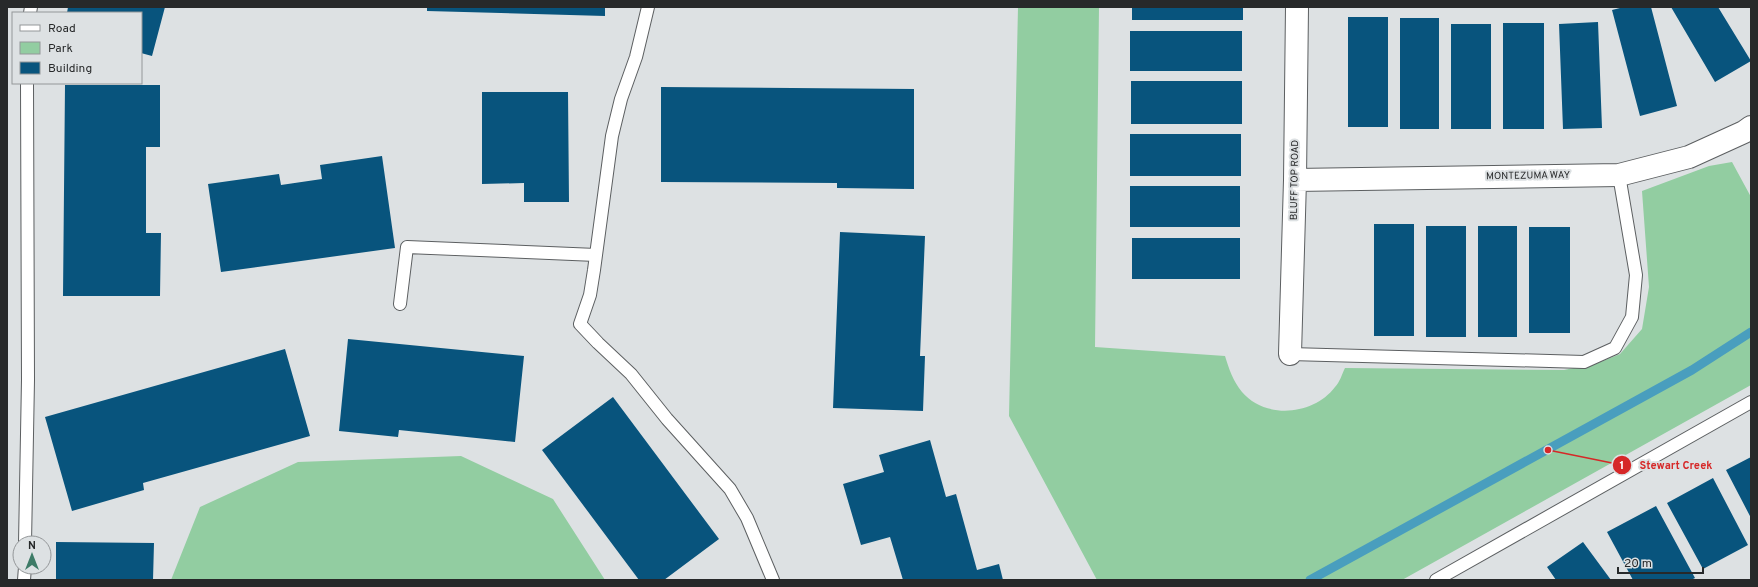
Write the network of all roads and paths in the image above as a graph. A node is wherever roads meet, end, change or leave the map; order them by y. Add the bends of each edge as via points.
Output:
1 (648, 7) edge
2 (1297, 7) edge
3 (27, 84) edge
4 (1749, 134) edge
5 (1619, 175) junction
6 (1295, 180) junction
7 (596, 255) junction
8 (400, 304) dead end
9 (1290, 354) joint
10 (1751, 402) edge
11 (25, 535) edge
12 (773, 580) edge
13 (1436, 580) edge

1 - 7 lane via 612,136
2 - 6 street, BLUFF TOP ROAD
3 - 11 lane via 28,380
4 - 5 street, MONTEZUMA WAY via 1689,157
5 - 6 street, MONTEZUMA WAY
5 - 9 lane via 1636,275 1632,317 1615,348 1584,362
6 - 9 street, BLUFF TOP ROAD
7 - 8 lane via 406,247
7 - 12 lane via 590,296 580,324 631,374 667,419 730,489 747,518
10 - 13 lane

